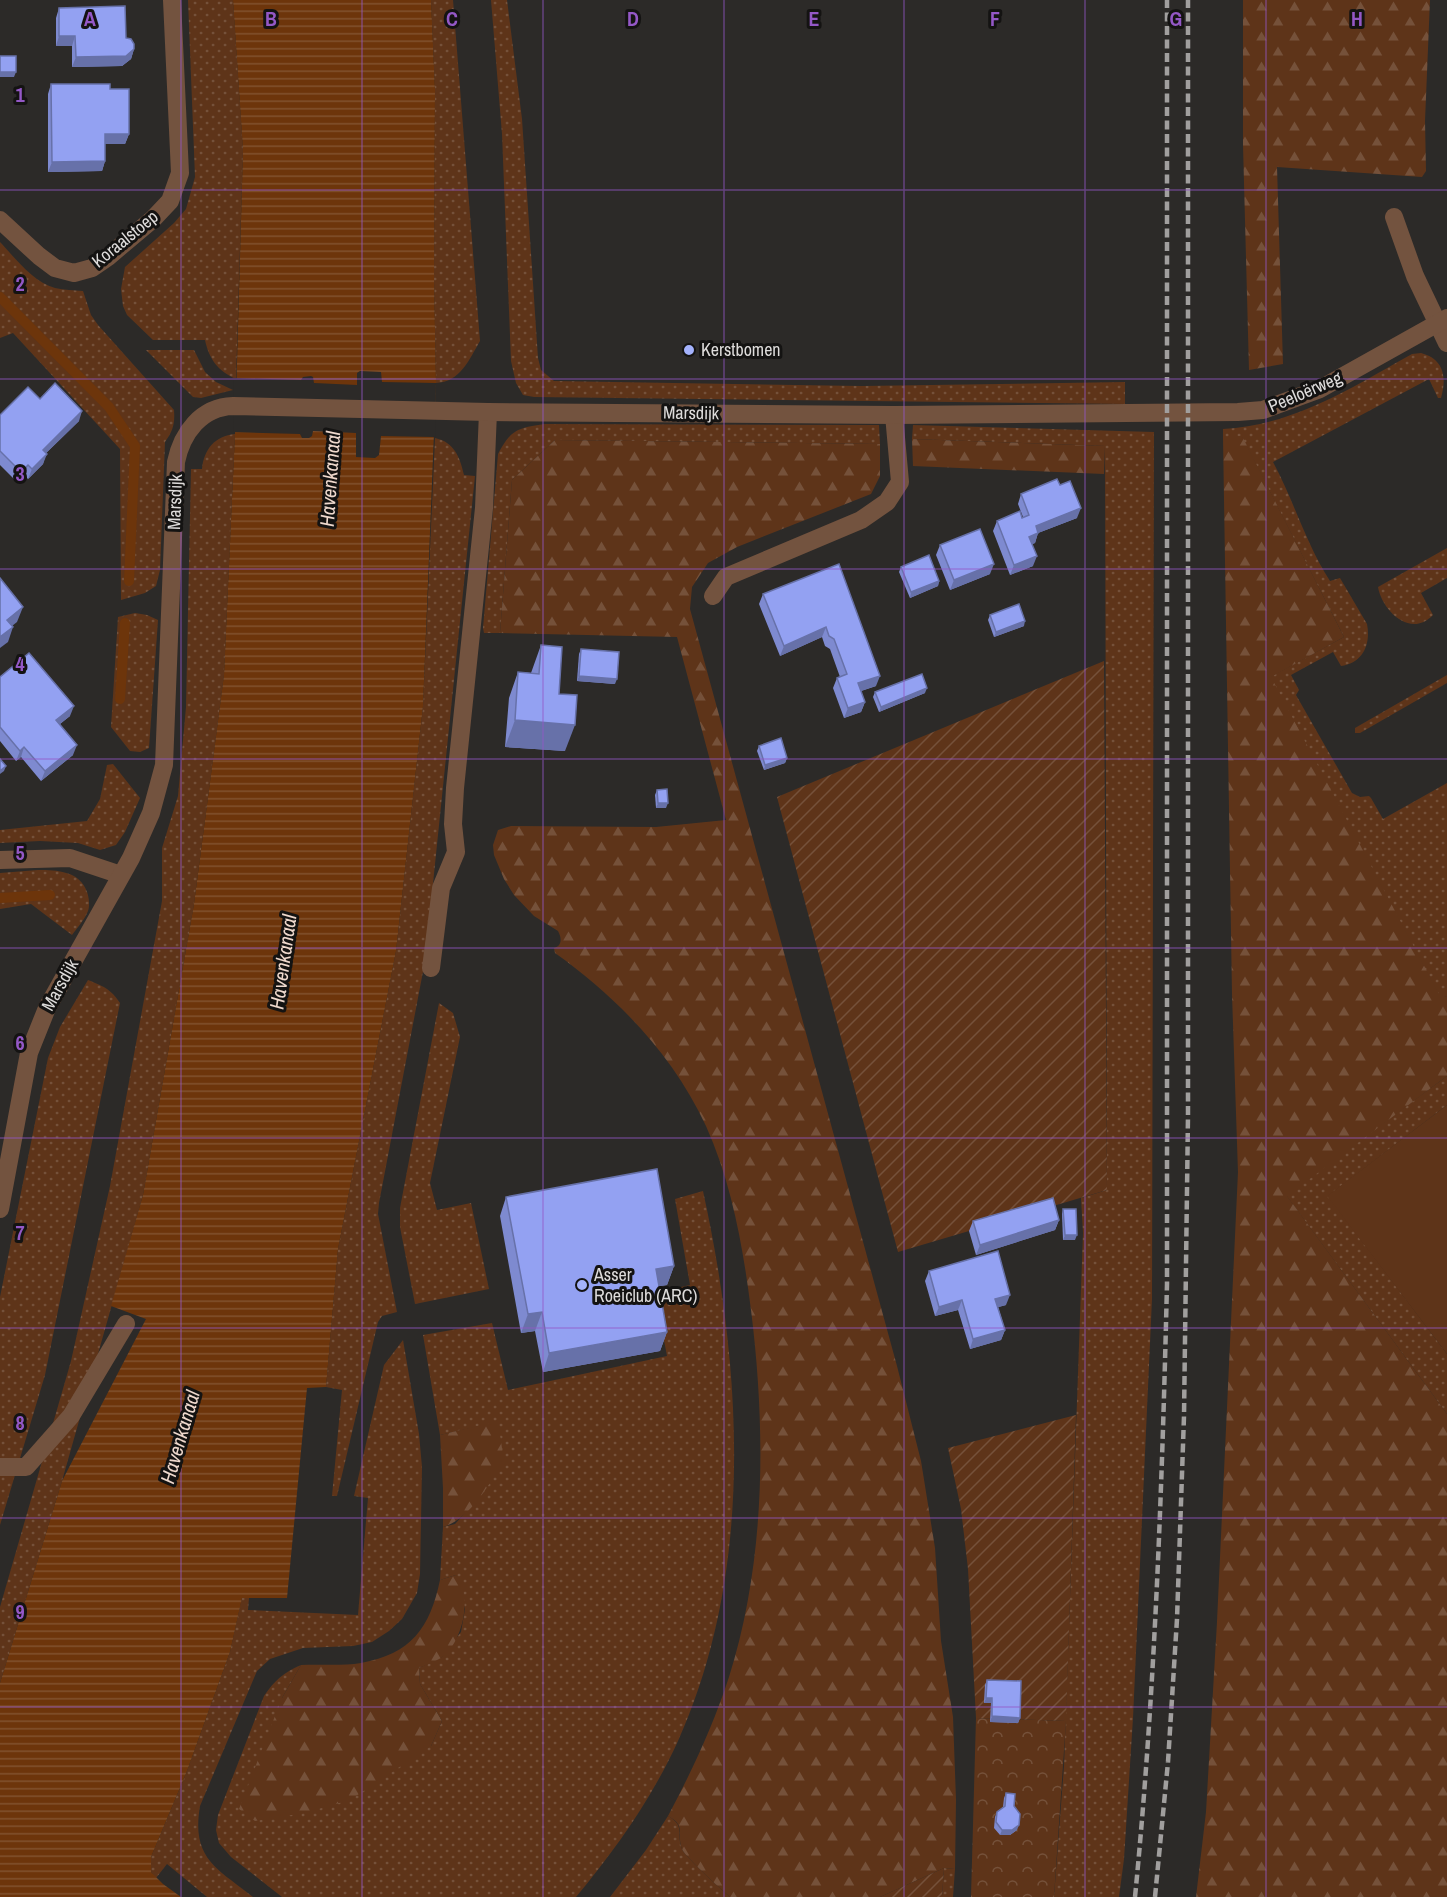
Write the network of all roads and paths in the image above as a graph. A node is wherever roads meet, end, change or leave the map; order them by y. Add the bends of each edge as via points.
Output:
1 (172, 0) edge
2 (1394, 217) dead end
3 (0, 220) edge
4 (1442, 321) edge
5 (1447, 343) edge
6 (488, 411) junction
7 (894, 415) junction
8 (1113, 415) joint
9 (713, 596) dead end
10 (0, 860) edge
11 (121, 875) junction
12 (431, 968) dead end
13 (0, 1209) edge
14 (126, 1324) dead end
15 (0, 1467) edge

1 - 3 street, Koraalstoep via 180,173 170,201 108,257 92,268 74,273 55,268
2 - 4 street via 1415,276
4 - 5 street
4 - 8 street, Peeloërweg via 1320,389 1263,410
6 - 7 street, Marsdijk
6 - 11 street, Marsdijk via 222,406 189,430 176,462 164,765 151,813
6 - 12 street via 484,508 454,788 456,852 441,888
7 - 8 street, Marsdijk
7 - 9 street via 900,482 887,502 861,520 726,577
10 - 11 street via 70,858
11 - 13 street, Marsdijk via 47,1008 29,1053
14 - 15 street via 64,1425 26,1467

